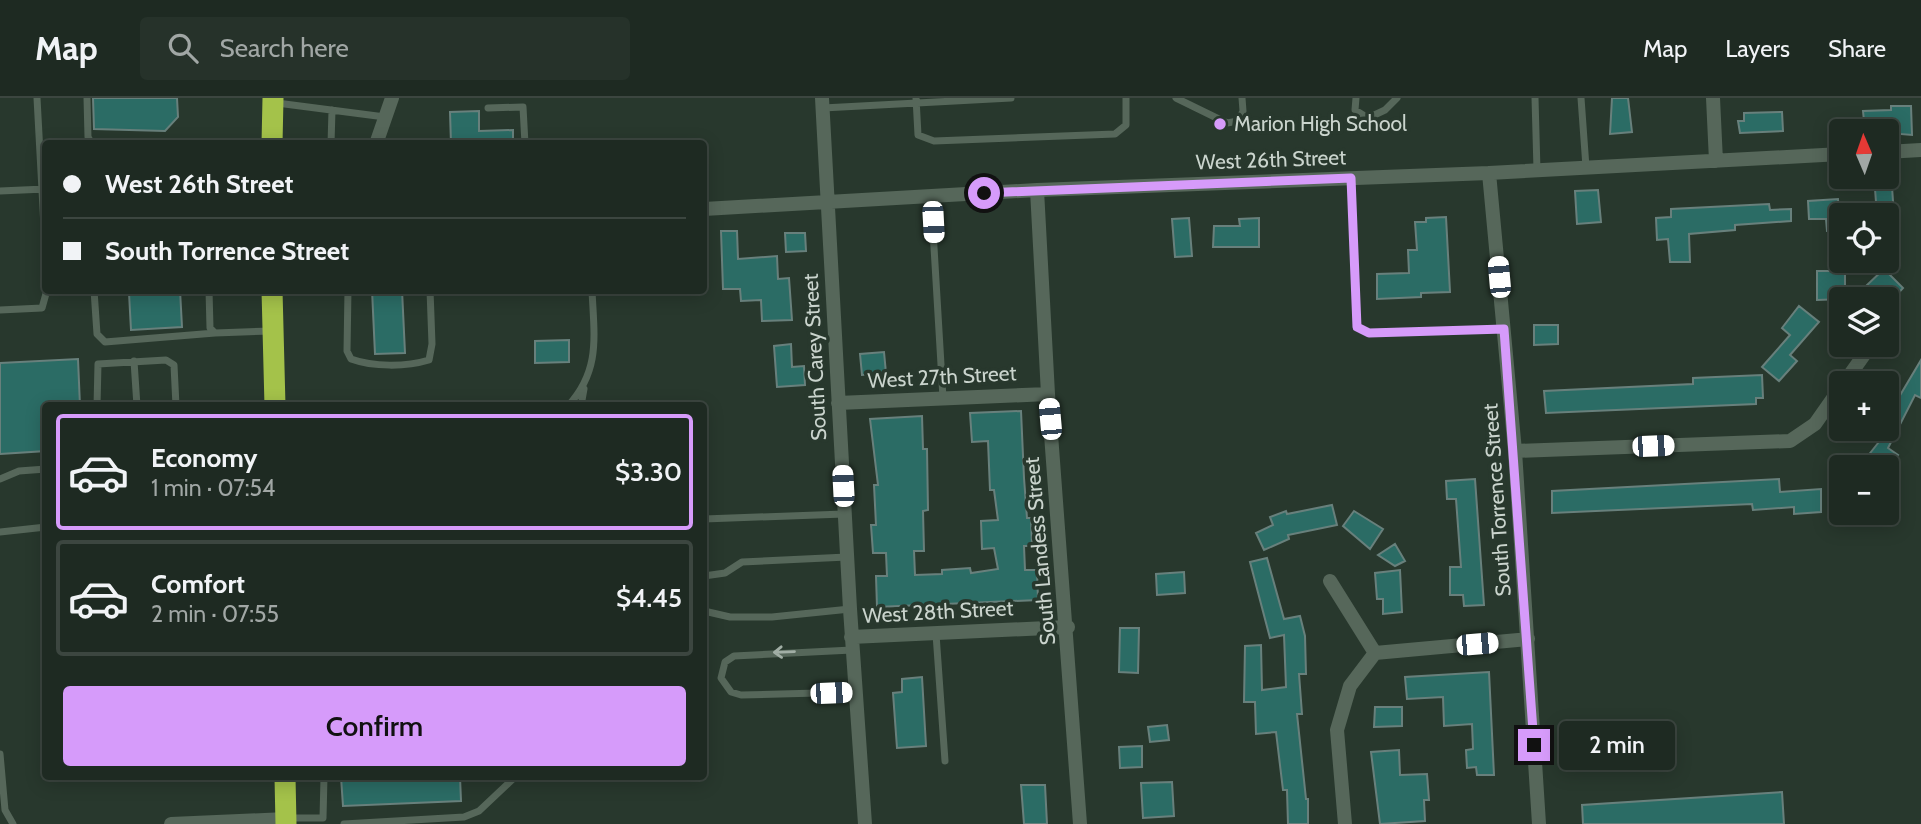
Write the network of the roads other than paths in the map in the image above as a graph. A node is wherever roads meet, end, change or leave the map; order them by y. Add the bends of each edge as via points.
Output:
1 (37, 98) edge
2 (87, 98) edge
3 (392, 98) edge
4 (1011, 98) edge
5 (1126, 98) edge
6 (1176, 98) edge
7 (1242, 98) edge
8 (1356, 98) edge
9 (1397, 98) edge
10 (1535, 98) edge
11 (1581, 98) edge
12 (1713, 98) edge
13 (273, 100) edge
14 (917, 100) edge
15 (847, 102) edge
16 (823, 103) edge
17 (488, 108) dead end
18 (332, 110) junction
19 (385, 117) junction
20 (90, 140) edge
21 (272, 140) edge
22 (331, 140) edge
23 (377, 140) edge
24 (525, 140) edge
25 (1921, 150) edge
26 (1899, 151) edge
27 (1829, 155) edge
28 (1716, 161) junction
29 (1586, 168) junction
30 (1537, 170) junction
31 (1489, 173) junction
32 (42, 174) edge
33 (1351, 178) junction
34 (42, 189) edge
35 (1037, 190) junction
36 (0, 191) edge
37 (931, 197) junction
38 (828, 203) junction
39 (707, 209) edge
40 (46, 294) edge
41 (94, 294) edge
42 (209, 294) edge
43 (272, 294) edge
44 (348, 294) edge
45 (430, 294) edge
46 (592, 294) edge
47 (0, 310) edge
48 (1504, 329) junction
49 (273, 331) junction
50 (215, 334) junction
51 (134, 361) junction
52 (584, 388) junction
53 (1048, 394) junction
54 (943, 398) junction
55 (97, 402) edge
56 (136, 402) edge
57 (176, 402) edge
58 (275, 402) edge
59 (572, 402) edge
60 (582, 402) edge
61 (838, 403) junction
62 (1829, 404) edge
63 (1515, 451) junction
64 (42, 469) edge
65 (0, 479) edge
66 (844, 514) junction
67 (707, 519) edge
68 (42, 527) edge
69 (0, 532) edge
70 (847, 556) junction
71 (707, 576) edge
72 (1330, 580) dead end
73 (850, 609) junction
74 (707, 612) edge
75 (1068, 627) junction
76 (936, 634) junction
77 (1528, 639) junction
78 (852, 644) junction
79 (1375, 653) junction
80 (855, 692) junction
81 (0, 754) edge
82 (945, 761) dead end
83 (285, 780) edge
84 (324, 780) edge
85 (512, 780) edge
86 (286, 821) edge
87 (325, 821) edge
88 (8, 823) edge
89 (171, 824) edge
90 (344, 824) edge
91 (865, 824) edge
92 (1080, 824) edge
93 (1345, 824) edge
94 (1539, 824) edge

1 - 32 lane
2 - 20 lane
3 - 19 street
4 - 14 lane
5 - 14 lane via 1126,125 1115,134 934,141 918,135
6 - 7 lane via 1227,124 1238,121
8 - 9 lane via 1355,110 1368,118
10 - 30 lane
11 - 29 lane
12 - 28 street
13 - 18 lane
13 - 21 highway
14 - 15 lane
15 - 16 lane
16 - 38 street, South Carey Street
17 - 24 lane via 523,107
18 - 19 lane
18 - 22 lane
19 - 23 street
25 - 26 street
27 - 28 street, West 26th Street
28 - 29 street, West 26th Street
29 - 30 street, West 26th Street
30 - 31 street, West 26th Street
31 - 33 street, West 26th Street
31 - 48 street, South Torrence Street
33 - 35 street, West 26th Street
33 - 48 lane via 1357,327 1369,333
34 - 36 lane
35 - 37 street, West 26th Street
35 - 53 street, South Landess Street
37 - 38 street, West 26th Street
37 - 54 lane
38 - 39 street, West 26th Street
38 - 61 street, South Carey Street
40 - 47 lane via 42,308
41 - 50 lane via 97,334 105,342
42 - 50 lane
43 - 49 highway
44 - 45 lane via 347,351 351,359 415,364 429,359
46 - 52 lane via 594,345
48 - 63 street, South Torrence Street
49 - 50 lane
49 - 58 highway
51 - 55 lane via 98,364
51 - 56 lane
51 - 57 lane via 172,362
52 - 59 lane
52 - 60 lane
53 - 54 street, West 27th Street
53 - 75 street, South Landess Street
54 - 61 street, West 27th Street
61 - 66 street, South Carey Street
62 - 63 street via 1815,424 1790,441
63 - 77 street, South Torrence Street
64 - 65 lane via 19,471
66 - 67 lane
66 - 70 street, South Carey Street
68 - 69 lane
70 - 71 lane via 742,562 725,573
70 - 73 street, South Carey Street
72 - 79 street
73 - 74 lane via 772,617
73 - 78 street, South Carey Street
75 - 76 street, West 28th Street
75 - 92 street, South Landess Street
76 - 78 street, West 28th Street
76 - 82 lane
77 - 79 street
77 - 94 street, South Torrence Street
78 - 80 street, South Carey Street
78 -> 80 lane via 734,656 725,662 722,678 731,692 741,695
79 - 93 street via 1350,686 1337,730
80 - 91 street, South Carey Street
81 - 88 lane
83 - 86 highway
84 - 87 lane
85 - 90 lane via 479,811 464,817
86 - 87 lane
86 - 89 street

